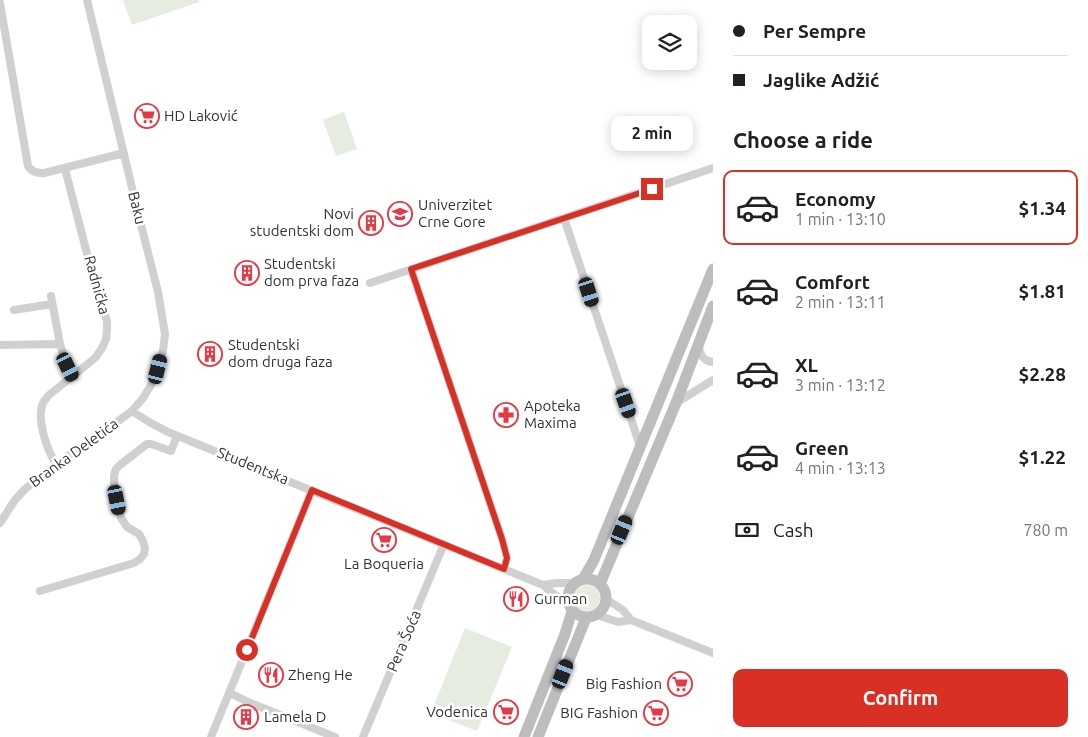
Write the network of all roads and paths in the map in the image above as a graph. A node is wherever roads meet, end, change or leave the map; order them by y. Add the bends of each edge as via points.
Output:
1 (87, 0) edge
2 (0, 3) edge
3 (124, 153) junction
4 (713, 168) edge
5 (65, 169) junction
6 (564, 218) junction
7 (411, 269) junction
8 (713, 269) edge
9 (370, 283) dead end
10 (713, 306) edge
11 (14, 310) dead end
12 (60, 344) junction
13 (0, 345) edge
14 (698, 346) junction
15 (713, 362) edge
16 (73, 376) junction
17 (713, 380) edge
18 (676, 403) junction
19 (132, 411) junction
20 (177, 436) junction
21 (640, 446) junction
22 (56, 464) junction
23 (312, 490) junction
24 (0, 522) edge
25 (444, 544) junction
26 (504, 569) junction
27 (579, 581) junction
28 (600, 584) junction
29 (543, 585) junction
30 (40, 591) dead end
31 (606, 598) junction
32 (570, 607) junction
33 (592, 616) junction
34 (631, 620) junction
35 (713, 653) edge
36 (230, 693) junction
37 (212, 737) edge
38 (335, 737) edge
39 (363, 737) edge
40 (524, 737) edge
41 (538, 737) edge

1 - 3 street, Baku
2 - 5 street via 28,166 31,171 44,174
3 - 5 street
3 - 19 street, Baku via 165,334 155,378
4 - 6 street
5 - 16 street, Radnička via 107,321 102,348
6 - 7 street
6 - 21 street
7 - 9 street
7 - 26 street via 502,539 507,558
8 - 21 main road
10 - 14 main road
11 - 12 street via 51,300
12 - 13 street
12 - 16 street
14 - 15 street via 704,358
14 - 18 main road
16 - 22 street, Radnička via 44,400 42,408 47,448
17 - 18 street
18 - 28 main road
19 - 20 street, Studentska
19 - 22 street, Branka Deletića
20 - 23 street, Studentska
20 - 30 street via 171,451 147,444 120,465 114,475 121,518 143,541 145,548 140,559
21 - 27 main road via 594,560
22 - 24 street, Branka Deletića via 25,489
23 - 25 street, Studentska
23 - 36 street
25 - 26 street, Studentska
25 - 39 street, Pera Šoća
26 - 29 street, Studentska
27 - 28 main road via 589,579
27 - 29 street, Studentska
27 - 32 main road via 569,592
28 - 31 main road
29 - 32 street, Studentska
31 - 33 main road via 602,610
31 - 34 street
32 - 33 main road via 581,617
32 - 40 main road via 565,634
33 - 34 street via 618,622
33 - 41 main road
34 - 35 street
36 - 37 street
36 - 38 street

